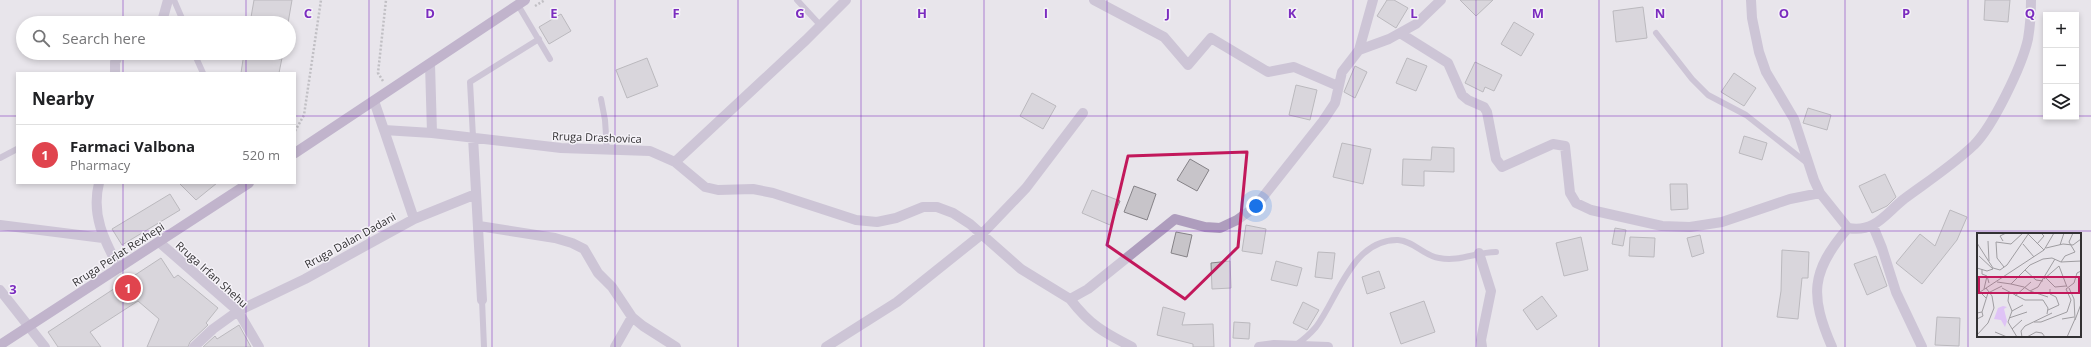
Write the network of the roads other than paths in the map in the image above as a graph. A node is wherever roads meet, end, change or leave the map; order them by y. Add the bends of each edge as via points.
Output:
1 (168, 0) edge
2 (174, 0) edge
3 (797, 0) edge
4 (846, 0) edge
5 (1094, 0) edge
6 (1373, 0) edge
7 (1440, 0) edge
8 (1751, 0) edge
9 (2031, 0) edge
10 (522, 3) edge
11 (164, 16) edge
12 (181, 16) edge
13 (821, 26) junction
14 (1656, 32) dead end
15 (1400, 33) junction
16 (538, 39) junction
17 (1359, 50) junction
18 (550, 59) dead end
19 (116, 60) edge
20 (197, 60) edge
21 (430, 64) junction
22 (115, 72) edge
23 (203, 72) edge
24 (1338, 86) junction
25 (601, 99) dead end
26 (374, 101) junction
27 (1082, 113) dead end
28 (384, 130) junction
29 (432, 133) junction
30 (473, 138) junction
31 (16, 150) edge
32 (607, 150) junction
33 (296, 152) edge
34 (0, 158) edge
35 (675, 162) junction
36 (1809, 164) junction
37 (100, 184) edge
38 (247, 184) edge
39 (1820, 193) junction
40 (476, 194) junction
41 (414, 219) junction
42 (0, 225) edge
43 (479, 226) junction
44 (1873, 226) junction
45 (1848, 228) junction
46 (982, 234) junction
47 (103, 238) junction
48 (159, 242) junction
49 (1496, 252) dead end
50 (1479, 253) junction
51 (119, 268) junction
52 (0, 290) edge
53 (1070, 299) junction
54 (482, 300) joint
55 (238, 311) junction
56 (632, 317) junction
57 (29, 326) junction
58 (0, 345) edge
59 (1294, 346) edge
60 (45, 347) edge
61 (194, 347) edge
62 (259, 347) edge
63 (484, 347) edge
64 (615, 347) edge
65 (676, 347) edge
66 (826, 347) edge
67 (1132, 347) edge
68 (1259, 347) edge
69 (1328, 347) edge
70 (1482, 347) edge
71 (1832, 347) edge
72 (1922, 347) edge

1 - 11 street
2 - 12 lane
3 - 13 lane
4 - 13 street
5 - 24 street via 1164,37 1188,65 1212,38 1268,72 1294,67
6 - 17 street
7 - 15 street via 1416,24
8 - 36 street via 1763,65 1794,119
9 - 44 street via 2028,40 2022,58 1988,125 1974,144
10 - 16 lane
10 - 21 main road
13 - 35 street
14 - 36 lane via 1692,79 1708,95 1746,115
15 - 17 street
15 - 39 street via 1448,63 1462,95 1484,107 1499,165 1502,167 1553,144 1565,146 1570,193 1576,203 1591,210 1662,226 1690,227 1722,222 1790,199
16 - 18 lane
16 - 30 lane via 470,82
17 - 24 street via 1342,72
19 - 22 street
20 - 23 lane
21 - 26 main road
21 - 29 street
24 - 53 street via 1334,103 1323,121 1255,207 1220,228 1175,219 1100,280
25 - 32 lane
26 - 28 street
26 - 33 main road
27 - 46 street via 1026,188
28 - 29 street, Rruga Drashovica
28 - 41 street
29 - 30 street, Rruga Drashovica
30 - 32 street, Rruga Drashovica via 562,148
30 - 40 street
31 - 34 lane
32 - 35 street, Rruga Drashovica via 650,151
35 - 46 street, Rruga Drashovica via 705,187 718,190 753,189 773,193 856,220 896,218 923,207 937,207 953,213
36 - 39 street
37 - 47 street via 96,194 97,213
38 - 48 main road, Rruga Perlat Rexhepi
39 - 45 street
40 - 41 street, Rruga Dalan Dadani
40 - 43 street
41 - 55 street, Rruga Dalan Dadani via 305,279
42 - 47 street
43 - 54 street
43 - 56 street via 555,238 584,249 598,273 621,299
44 - 45 street via 1858,230
44 - 72 street via 1896,292
45 - 71 street via 1824,263 1818,282 1816,299 1820,321
46 - 53 street, Rruga Drashovica via 1022,269
46 - 66 street via 898,302
47 - 51 street
48 - 51 main road, Rruga Perlat Rexhepi
48 - 55 street, Rruga Irfan Shehu
49 - 50 lane
50 - 59 lane via 1459,260 1437,258 1408,242 1398,240 1384,242 1370,249 1352,266 1317,326
50 - 70 street via 1491,291 1481,340
51 - 57 main road, Rruga Perlat Rexhepi
52 - 57 street
53 - 67 street, Rruga Drashovica via 1086,318 1106,334
54 - 63 lane
55 - 61 street, Rruga Dalan Dadani
55 - 62 street, Rruga Irfan Shehu
56 - 64 street
56 - 65 street
57 - 58 main road, Rruga Perlat Rexhepi
57 - 60 street
59 - 68 street
59 - 69 street

